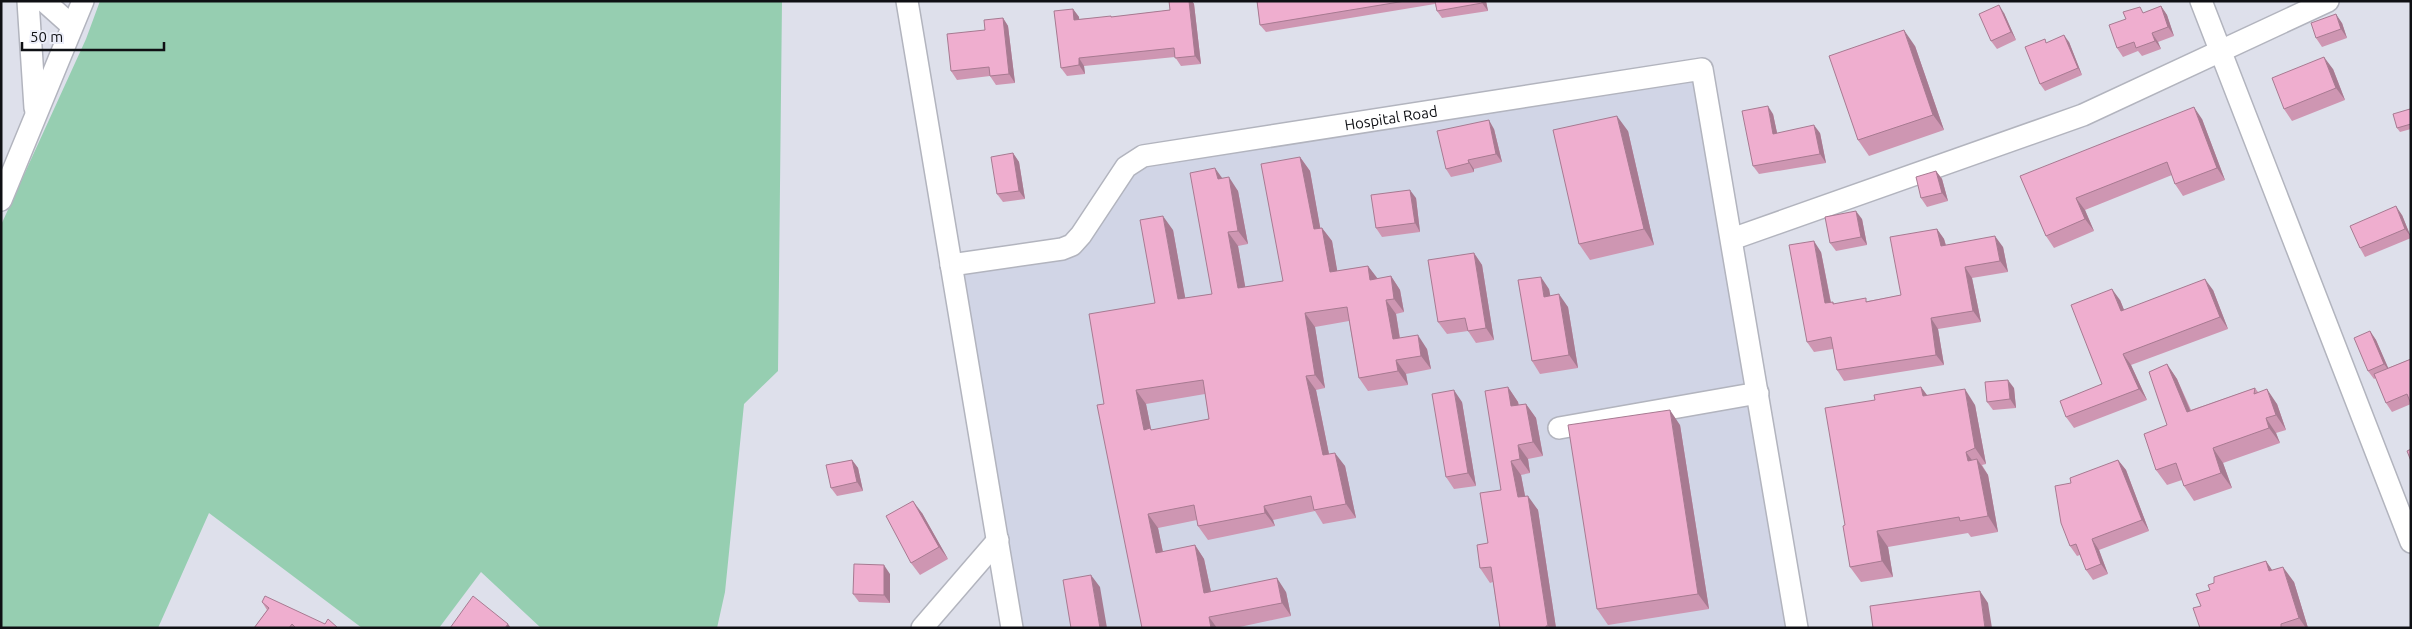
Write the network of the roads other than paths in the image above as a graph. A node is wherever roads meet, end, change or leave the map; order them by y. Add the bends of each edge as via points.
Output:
1 (28, 1) edge
2 (44, 1) edge
3 (83, 1) edge
4 (907, 1) edge
5 (2201, 1) edge
6 (2328, 1) edge
7 (72, 26) junction
8 (2222, 50) junction
9 (36, 114) junction
10 (3, 190) edge
11 (1732, 239) junction
12 (951, 265) junction
13 (1758, 393) junction
14 (1559, 428) dead end
15 (998, 540) junction
16 (2411, 542) edge
17 (922, 628) edge
18 (1012, 628) edge
19 (1797, 628) edge

1 - 9 street
2 - 7 street
3 - 7 street
4 - 12 street
5 - 8 street
6 - 8 street
7 - 9 street
8 - 11 street via 2082,115
8 - 16 street
9 - 10 street
11 - 12 street, Hospital Road via 1702,69 1143,156 1126,167 1072,245
11 - 13 street
12 - 15 street
13 - 14 street
13 - 19 street
15 - 17 street
15 - 18 street

